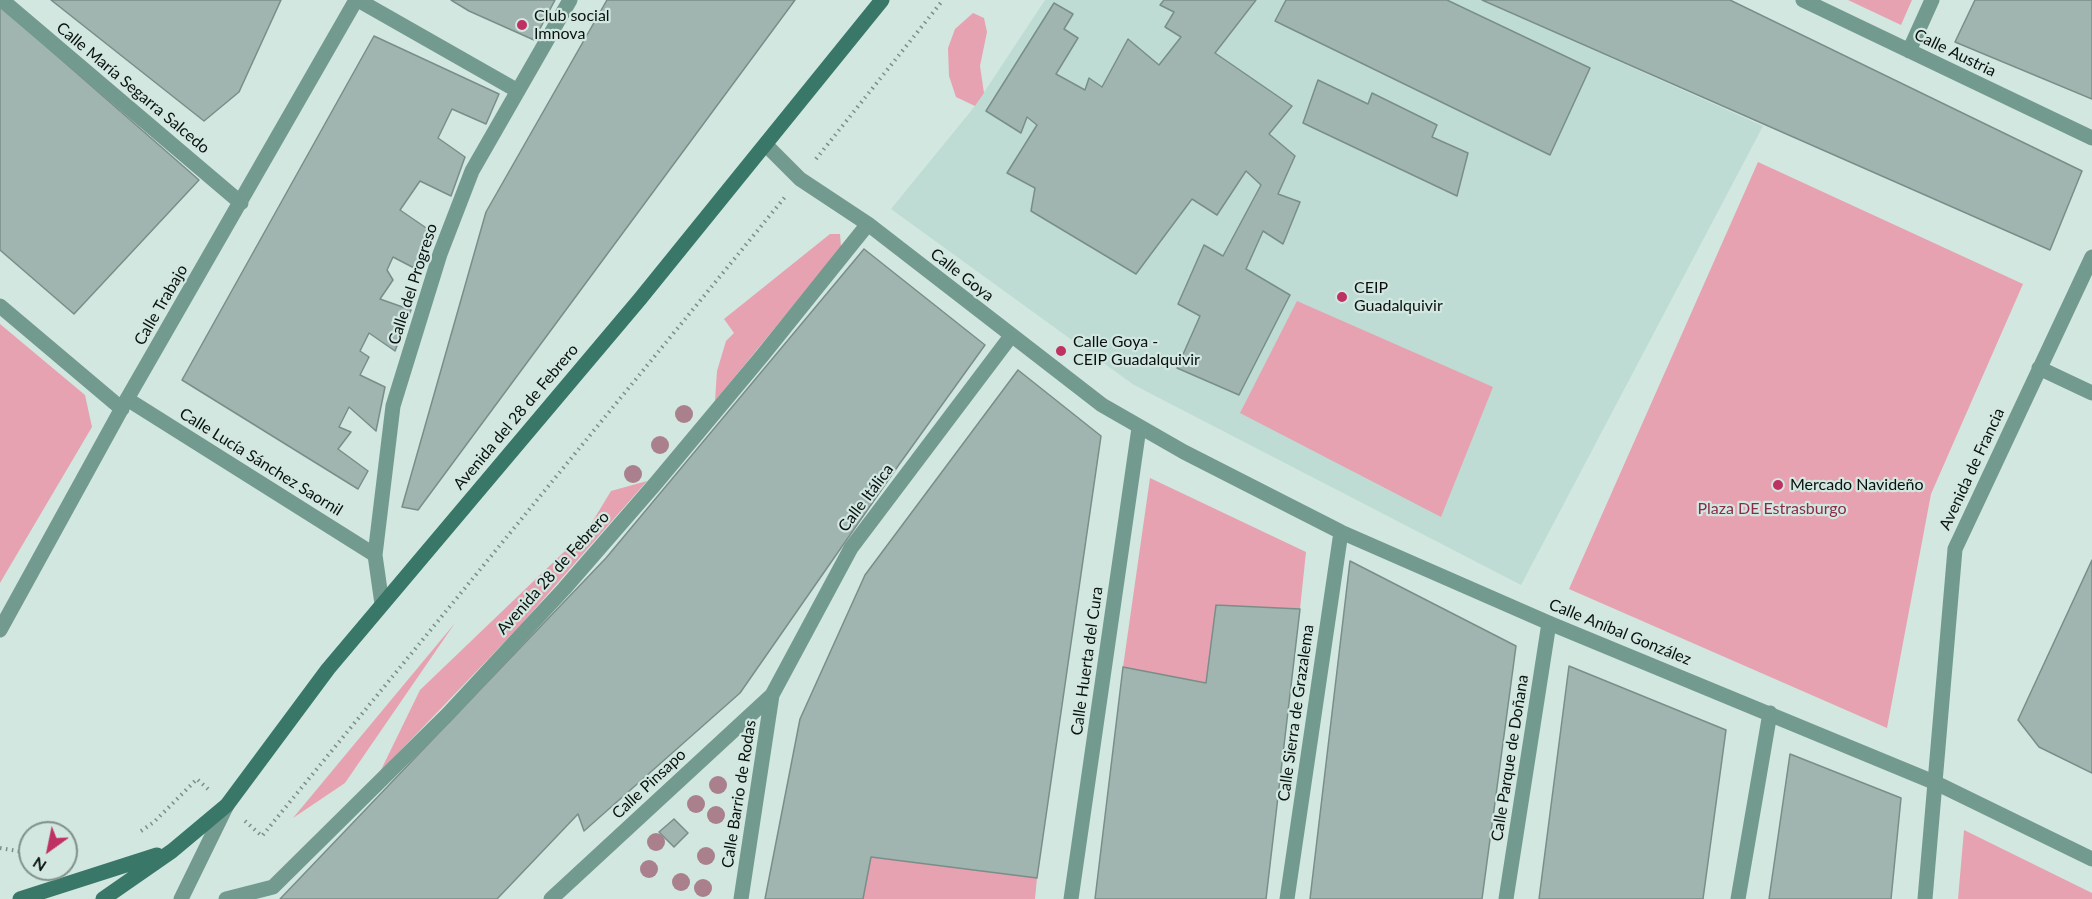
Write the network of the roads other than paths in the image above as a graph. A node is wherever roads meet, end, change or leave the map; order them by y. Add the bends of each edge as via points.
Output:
1 (2, 0) edge
2 (357, 0) edge
3 (570, 0) edge
4 (882, 0) edge
5 (1803, 0) edge
6 (1932, 0) edge
7 (1910, 51) junction
8 (518, 91) junction
9 (2092, 138) edge
10 (765, 146) junction
11 (241, 203) junction
12 (868, 224) junction
13 (2092, 257) edge
14 (0, 306) edge
15 (1011, 336) junction
16 (2039, 368) junction
17 (2092, 393) edge
18 (125, 404) junction
19 (1139, 428) junction
20 (1341, 532) junction
21 (375, 555) junction
22 (382, 604) junction
23 (1549, 623) junction
24 (0, 630) edge
25 (772, 695) junction
26 (1770, 713) junction
27 (1936, 783) junction
28 (227, 805) junction
29 (172, 851) junction
30 (2092, 859) edge
31 (20, 899) edge
32 (104, 899) edge
33 (181, 899) edge
34 (226, 899) edge
35 (551, 899) edge
36 (741, 899) edge
37 (1071, 899) edge
38 (1287, 899) edge
39 (1506, 899) edge
40 (1738, 899) edge
41 (1925, 899) edge

1 - 11 street, Calle María Segarra Salcedo
2 - 8 street
2 - 11 street, Calle Trabajo
3 - 8 street, Calle del Progreso
4 - 10 main road, Avenida del 28 de Febrero
5 - 7 street, Calle Austria
6 - 7 street
7 - 9 street, Calle Austria
8 - 21 street, Calle del Progreso via 472,171 440,254 396,396
10 - 12 street, Calle Goya via 800,179
10 - 22 main road, Avenida del 28 de Febrero
11 - 18 street, Calle Trabajo
12 - 15 street, Calle Goya
12 - 34 street, Avenida 28 de Febrero via 656,483 448,714 273,887
13 - 16 street, Avenida de Francia
14 - 18 street, Calle Lucía Sánchez Saornil
15 - 19 street, Calle Goya
15 - 25 street, Calle Itálica via 851,548
16 - 17 street
16 - 27 street, Avenida de Francia via 1954,549
18 - 21 street, Calle Lucía Sánchez Saornil
18 - 24 street, Calle Trabajo
19 - 20 street, Calle Aníbal González
19 - 37 street, Calle Huerta del Cura
20 - 23 street, Calle Aníbal González
20 - 38 street, Calle Sierra de Grazalema
21 - 22 street, Calle del Progreso
22 - 28 main road, Avenida del 28 de Febrero via 328,669
23 - 26 street, Calle Aníbal González
23 - 39 street, Calle Parque de Doñana
25 - 35 street, Calle Pinsapo
25 - 36 street, Calle Barrio de Rodas
26 - 27 street, Calle Aníbal González
26 - 40 street
27 - 30 street, Calle Aníbal González
27 - 41 street, Avenida de Francia
28 - 29 main road, Avenida del 28 de Febrero
28 - 33 street
29 - 31 main road
29 - 32 main road

